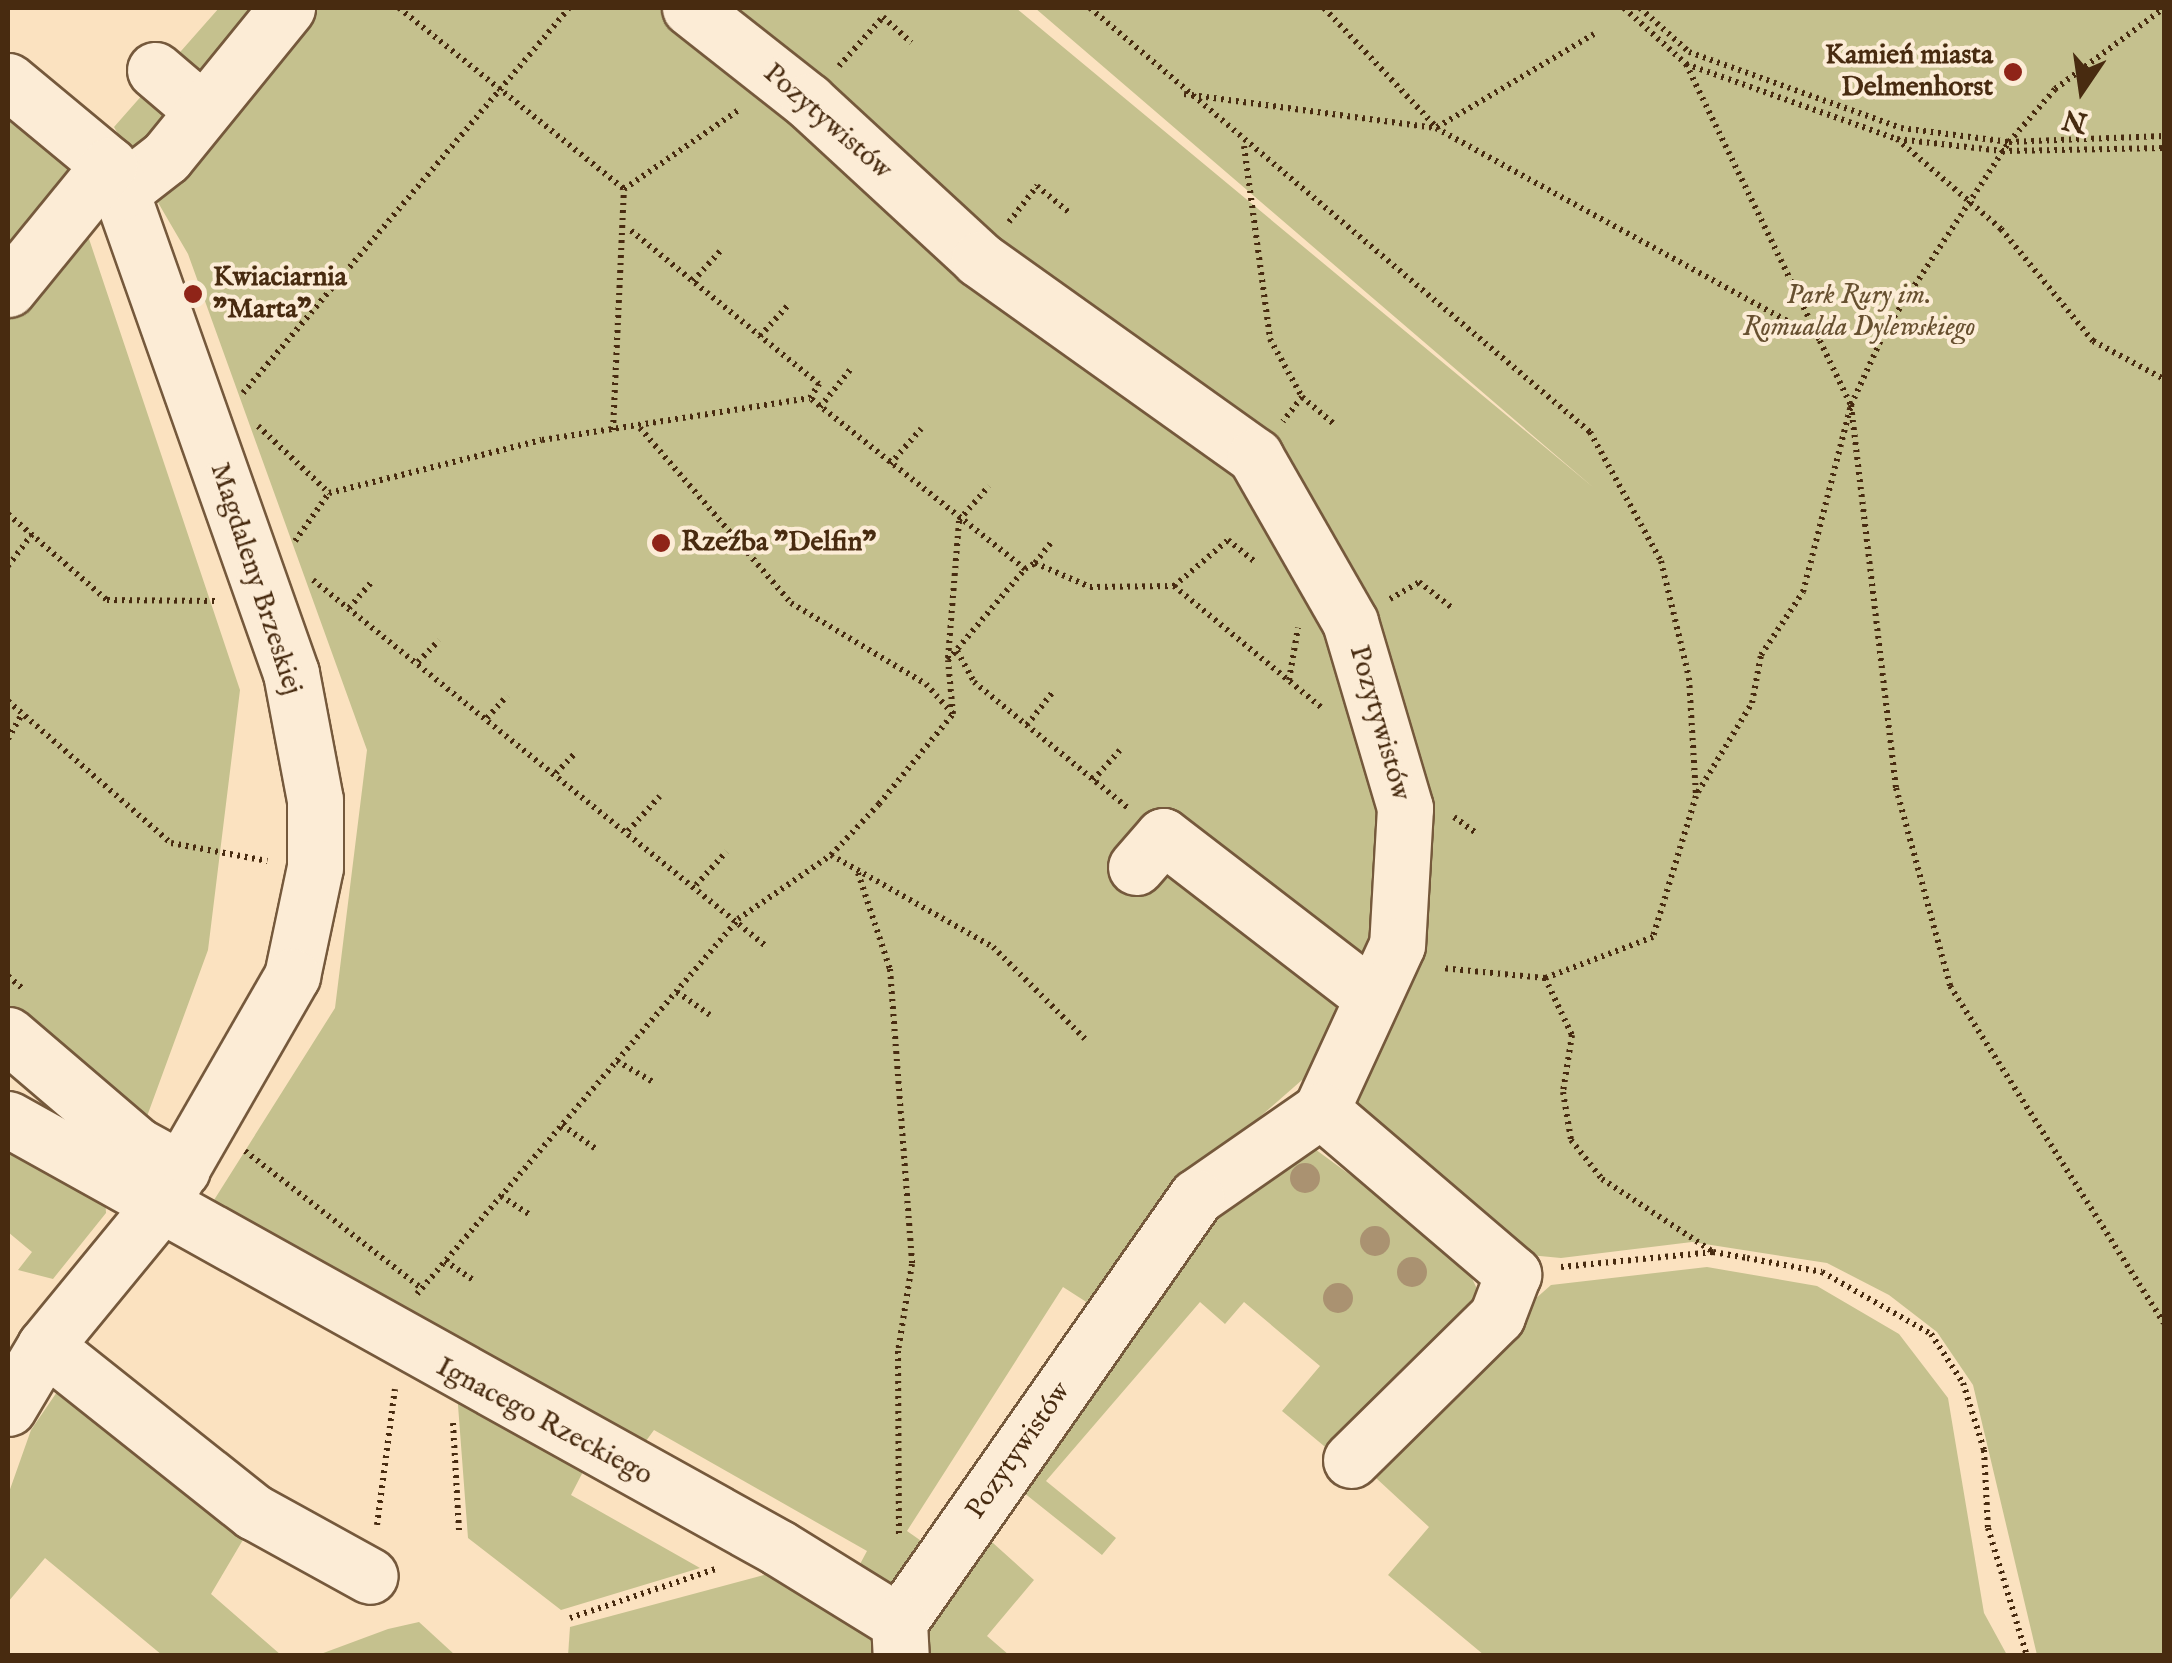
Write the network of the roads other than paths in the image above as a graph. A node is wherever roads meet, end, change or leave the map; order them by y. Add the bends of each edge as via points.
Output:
1 (287, 8) edge
2 (690, 8) edge
3 (154, 70) dead end
4 (8, 81) edge
5 (202, 110) junction
6 (115, 178) junction
7 (8, 288) edge
8 (1150, 852) road end
9 (1371, 996) junction
10 (8, 1036) edge
11 (1321, 1110) junction
12 (8, 1119) edge
13 (190, 1180) junction
14 (45, 1346) junction
15 (8, 1408) edge
16 (1351, 1460) dead end
17 (370, 1576) road end
18 (900, 1639) edge

1 - 5 street
2 - 9 street, Pozytywistów via 795,90 979,260 1254,456 1405,808 1397,945
3 - 5 street
4 - 6 street
5 - 6 street via 166,157
6 - 7 street
6 - 13 street, Magdaleny Brzeskiej via 291,672 315,800 282,870 292,976
8 - 9 street
9 - 11 street, Pozytywistów
10 - 13 street
11 - 16 street via 1513,1274 1496,1316
11 - 18 street, Pozytywistów via 1196,1197
12 - 13 street
13 - 14 street, Magdaleny Brzeskiej
13 - 18 street, Ignacego Rzeckiego via 392,1338 779,1548
14 - 15 street, Magdaleny Brzeskiej
14 - 17 street via 254,1512

